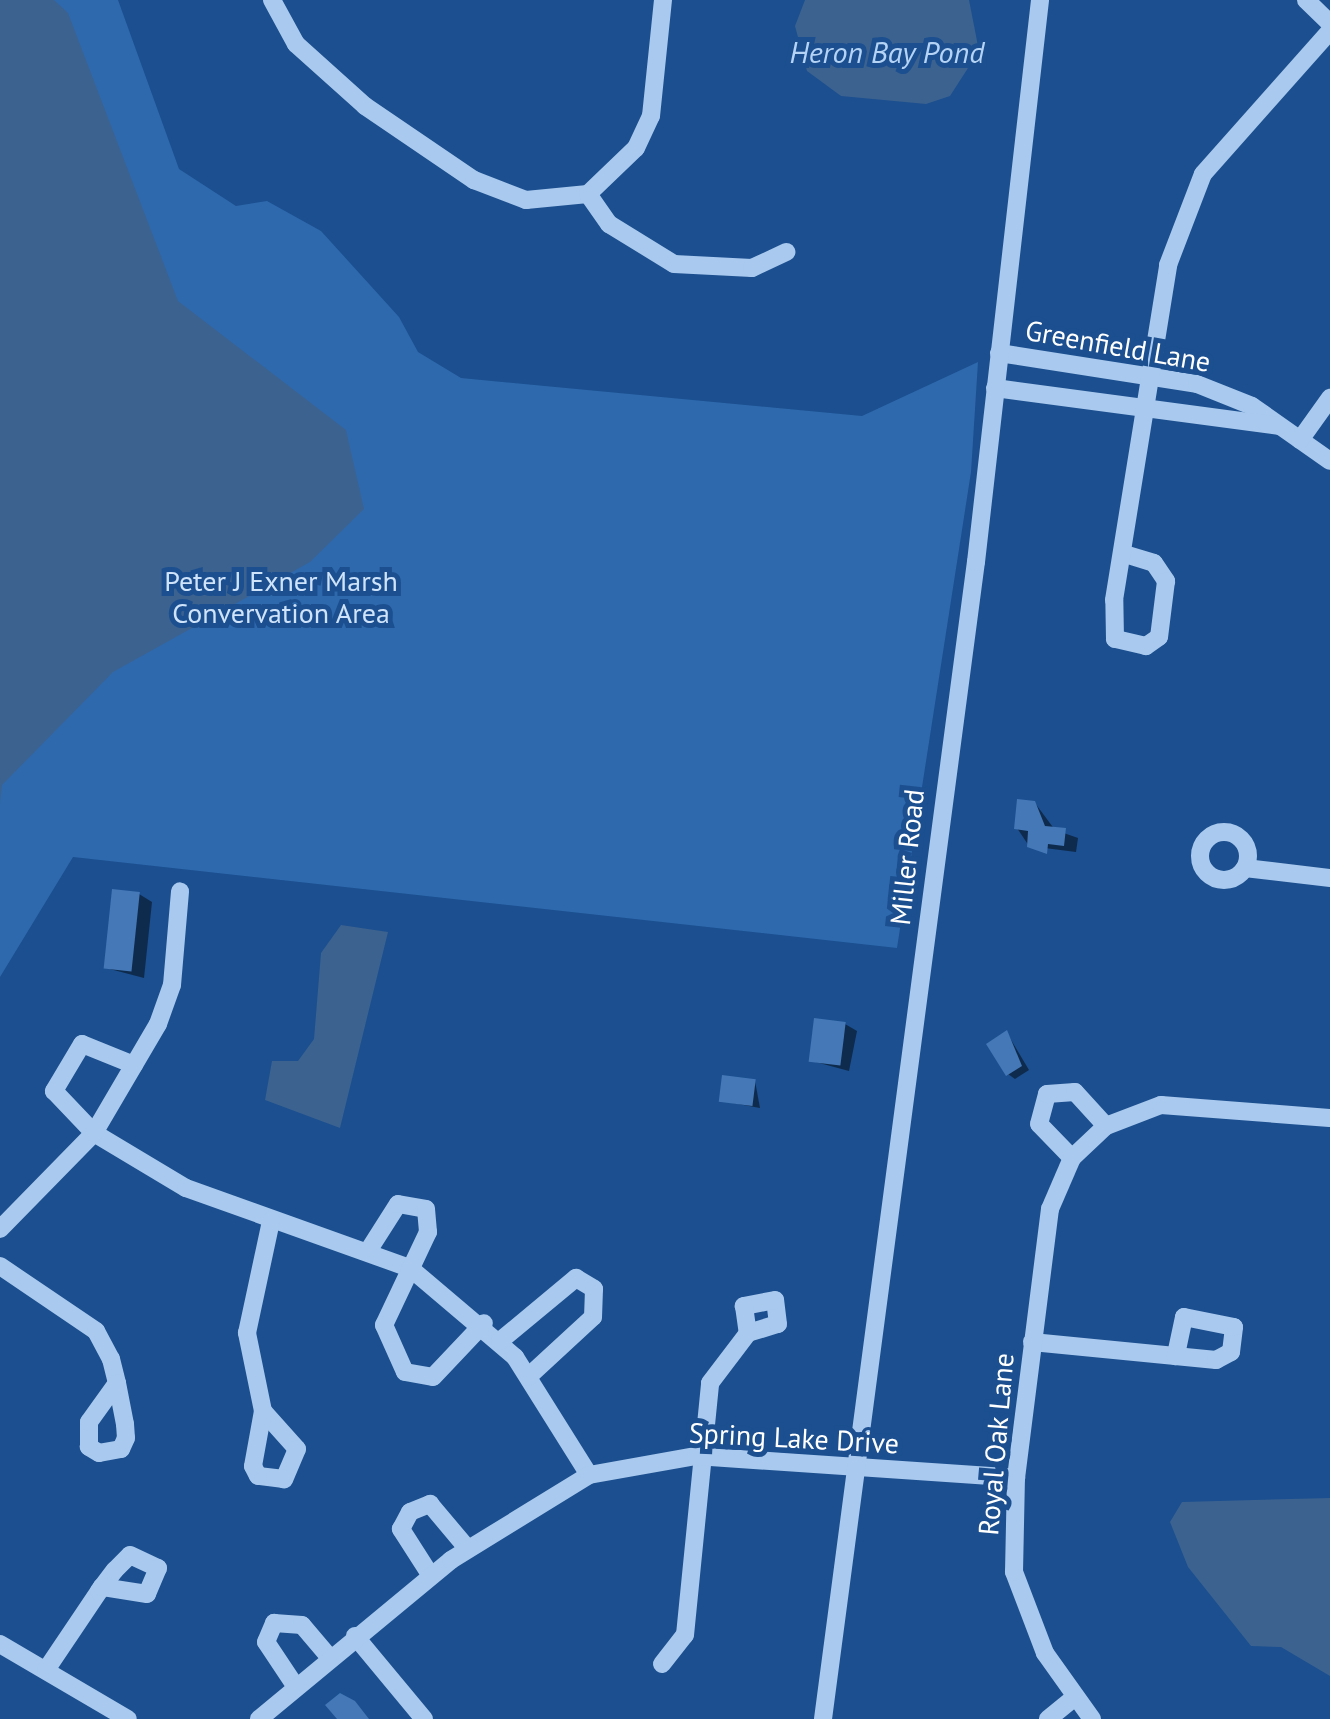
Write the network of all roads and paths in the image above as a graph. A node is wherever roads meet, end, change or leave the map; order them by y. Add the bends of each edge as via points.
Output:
1 (272, 0) edge
2 (663, 0) edge
3 (1040, 0) edge
4 (1306, 0) edge
5 (1330, 23) edge
6 (1330, 31) edge
7 (588, 194) junction
8 (786, 252) dead end
9 (999, 353) junction
10 (1150, 374) junction
11 (995, 388) junction
12 (1330, 398) edge
13 (1145, 408) junction
14 (1278, 426) junction
15 (1300, 440) junction
16 (1330, 460) edge
17 (1128, 554) junction
18 (1244, 868) dead end
19 (1330, 878) edge
20 (180, 891) dead end
21 (134, 1065) junction
22 (1330, 1118) edge
23 (1106, 1126) junction
24 (94, 1133) junction
25 (1072, 1158) junction
26 (272, 1221) junction
27 (0, 1229) edge
28 (370, 1248) junction
29 (0, 1266) edge
30 (410, 1268) junction
31 (484, 1324) junction
32 (748, 1333) dead end
33 (500, 1341) junction
34 (1032, 1342) junction
35 (1176, 1356) dead end
36 (528, 1377) junction
37 (117, 1383) dead end
38 (263, 1411) dead end
39 (696, 1456) junction
40 (852, 1467) junction
41 (589, 1475) junction
42 (1016, 1478) junction
43 (468, 1548) junction
44 (431, 1576) junction
45 (102, 1587) dead end
46 (355, 1636) junction
47 (0, 1644) edge
48 (330, 1658) junction
49 (662, 1664) dead end
50 (46, 1670) junction
51 (296, 1687) junction
52 (1073, 1699) junction
53 (128, 1719) edge
54 (259, 1719) edge
55 (424, 1719) edge
56 (823, 1719) edge
57 (1048, 1719) edge
58 (1092, 1719) edge

1 - 7 street via 296,44 474,180 526,200
2 - 7 street via 651,116 636,148
3 - 9 street, Miller Road
4 - 5 street
6 - 10 street via 1203,174 1168,266
7 - 8 street via 609,224 674,264 752,268
9 - 10 street, Greenfield Lane
9 - 11 street, Miller Road
10 - 13 street
10 - 14 street, Greenfield Lane via 1223,393
11 - 13 street, Greenfield Lane
11 - 40 street, Miller Road
12 - 15 street
13 - 14 street, Greenfield Lane
13 - 17 street
14 - 15 street, Greenfield Lane
15 - 16 street, Greenfield Lane
17 - 17 street via 1115,639 1146,646 1159,637 1166,581 1154,562
18 - 19 street
20 - 21 street via 172,985
21 - 24 street
21 - 24 street via 82,1044 57,1076 54,1091
22 - 23 street, Royal Oak Lane via 1161,1106
23 - 25 street, Royal Oak Lane
23 - 25 street via 1075,1092 1047,1094 1039,1124
24 - 26 street via 186,1188
24 - 27 street
25 - 34 street, Royal Oak Lane via 1050,1208
26 - 28 street
26 - 38 street via 248,1300
28 - 30 street
28 - 30 street via 398,1204 420,1204 428,1232
29 - 37 street via 79,1314
30 - 31 street
30 - 31 street via 384,1324 405,1372 433,1377
31 - 33 street
32 - 39 street via 710,1382
33 - 36 street
33 - 36 street via 576,1278 594,1289 593,1317
34 - 35 street
34 - 42 street, Royal Oak Lane
36 - 41 street
39 - 40 street, Spring Lake Drive
39 - 41 street, Spring Lake Drive
39 - 49 street via 684,1636
40 - 42 street, Spring Lake Drive
40 - 56 street, Miller Road
41 - 43 street, Spring Lake Drive
42 - 52 street, Royal Oak Lane via 1014,1572
43 - 44 street, Spring Lake Drive
43 - 44 street via 430,1504 410,1512 401,1528
44 - 46 street, Spring Lake Drive
45 - 50 street
46 - 48 street, Spring Lake Drive
46 - 55 street
47 - 50 street
48 - 51 street, Spring Lake Drive
48 - 51 street via 302,1625 274,1623 266,1642
50 - 53 street
51 - 54 street, Spring Lake Drive
52 - 57 street
52 - 58 street, Royal Oak Lane

